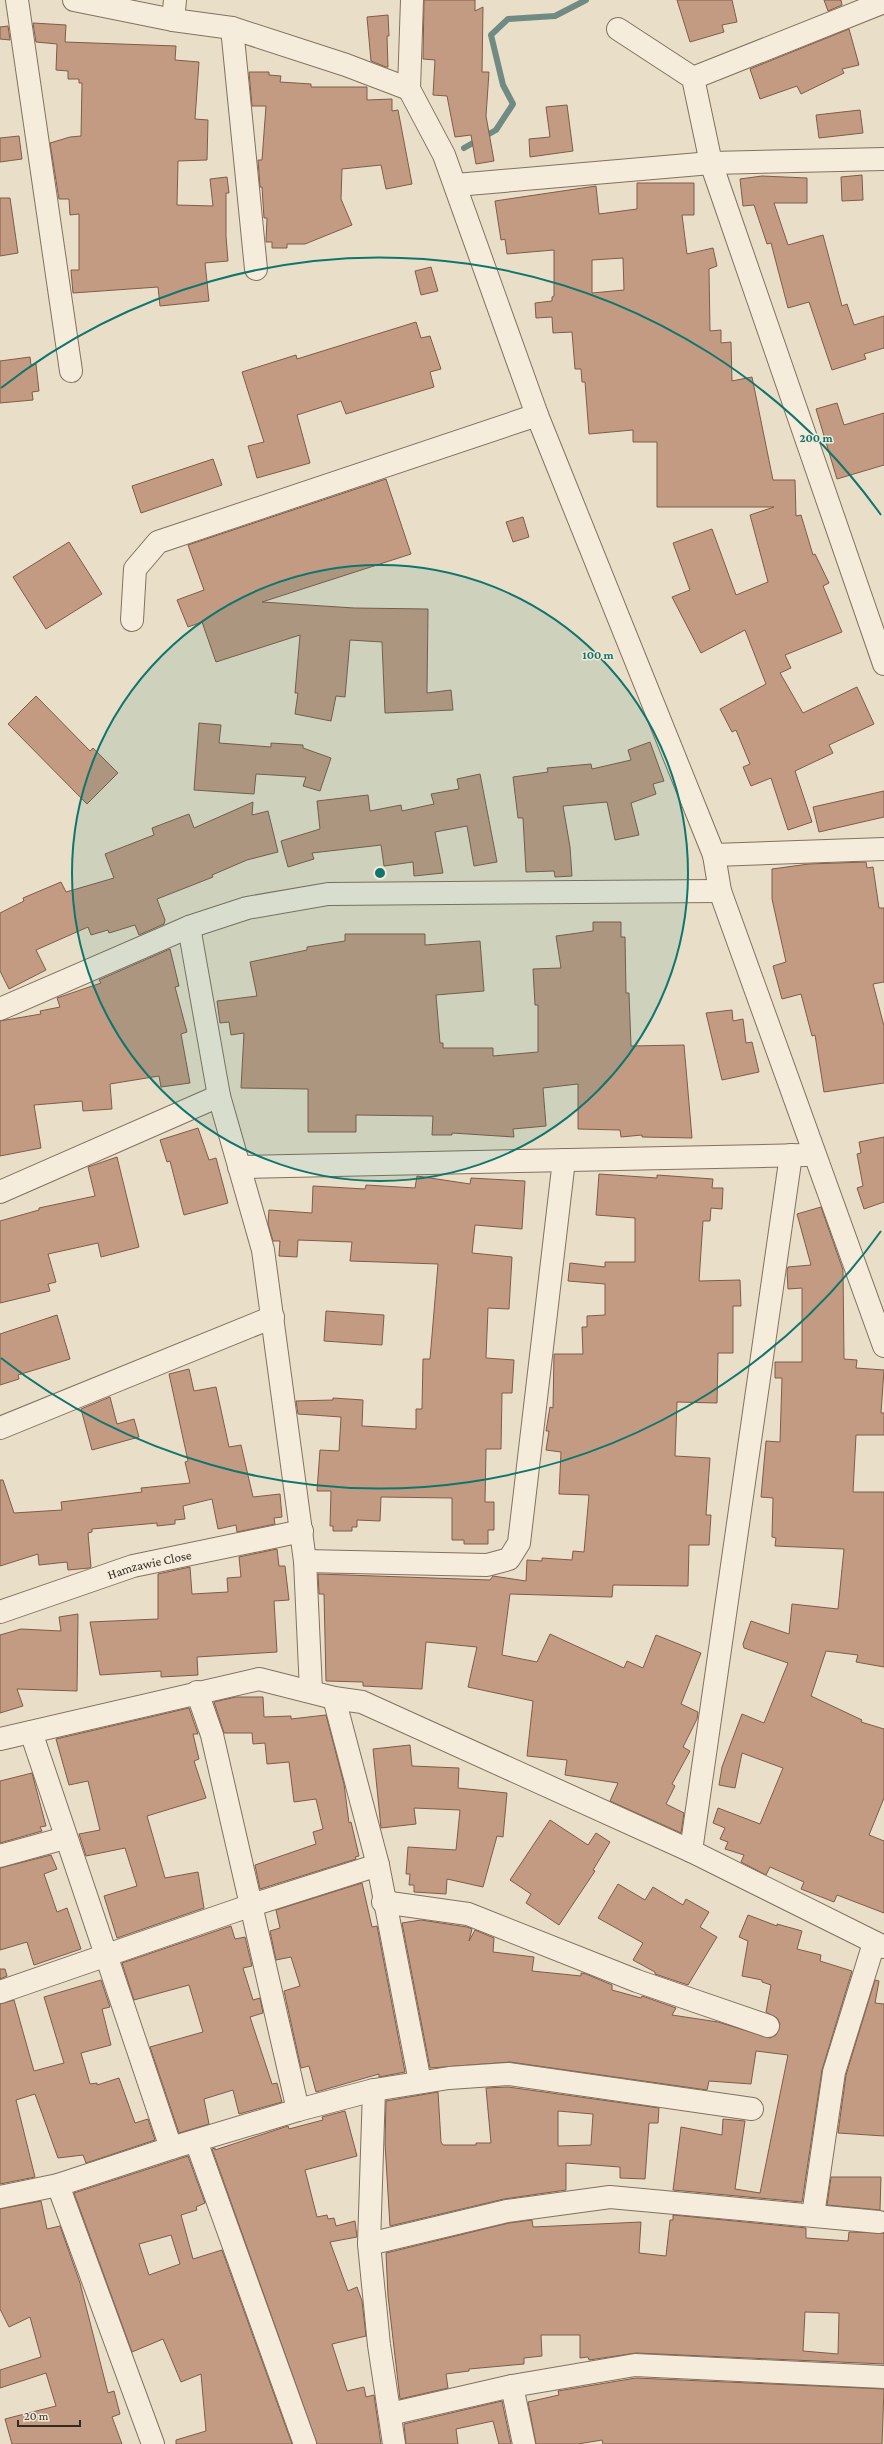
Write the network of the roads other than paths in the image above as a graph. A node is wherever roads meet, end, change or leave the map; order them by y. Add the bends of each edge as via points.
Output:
1 (17, 0) edge
2 (74, 0) edge
3 (412, 0) edge
4 (884, 2) edge
5 (174, 10) edge
6 (232, 28) junction
7 (618, 29) dead end
8 (693, 78) junction
9 (408, 89) junction
10 (884, 159) edge
11 (711, 163) junction
12 (456, 186) junction
13 (256, 269) dead end
14 (71, 371) dead end
15 (537, 415) junction
16 (132, 620) dead end
17 (884, 664) edge
18 (884, 849) edge
19 (714, 855) junction
20 (720, 891) junction
21 (189, 926) junction
22 (0, 1009) edge
23 (219, 1096) junction
24 (791, 1155) junction
25 (816, 1155) junction
26 (564, 1160) junction
27 (239, 1167) junction
28 (0, 1192) edge
29 (273, 1317) junction
30 (884, 1346) edge
31 (0, 1428) edge
32 (302, 1531) junction
33 (305, 1561) junction
34 (0, 1612) edge
35 (311, 1691) junction
36 (197, 1692) junction
37 (334, 1698) junction
38 (31, 1732) junction
39 (0, 1739) edge
40 (65, 1838) junction
41 (691, 1851) junction
42 (0, 1856) edge
43 (378, 1865) junction
44 (383, 1902) junction
45 (252, 1905) junction
46 (879, 1945) edge
47 (106, 1956) junction
48 (0, 1992) edge
49 (768, 2026) dead end
50 (420, 2082) junction
51 (374, 2090) junction
52 (752, 2109) dead end
53 (298, 2110) junction
54 (196, 2141) junction
55 (171, 2148) junction
56 (58, 2185) junction
57 (0, 2197) edge
58 (812, 2215) junction
59 (879, 2222) dead end
60 (369, 2244) junction
61 (884, 2377) edge
62 (512, 2386) junction
63 (390, 2414) junction
64 (153, 2444) edge
65 (305, 2444) edge
66 (394, 2444) edge
67 (524, 2444) edge

1 - 14 street
2 - 5 street
3 - 9 street
4 - 8 street
5 - 6 street
6 - 9 street via 346,65
6 - 13 street
7 - 8 street
8 - 11 street
9 - 12 street via 444,155
10 - 11 street
11 - 12 street
11 - 17 street
12 - 15 street
15 - 16 street via 158,542 135,568
15 - 19 street
18 - 19 street
19 - 20 street
20 - 21 street via 328,894 247,908
20 - 25 street
21 - 22 street
21 - 23 street
23 - 27 street
23 - 28 street
24 - 25 street
24 - 26 street
24 - 41 street
25 - 30 street
26 - 27 street
26 - 33 street via 519,1543 509,1559 488,1565
27 - 29 street via 263,1250
29 - 31 street
29 - 32 street
32 - 33 street
32 - 34 street, Hamzawie Close via 133,1566
33 - 35 street
35 - 36 street via 259,1679
35 - 37 street
36 - 38 street
36 - 45 street via 212,1735
37 - 41 street via 362,1702
37 - 43 street
38 - 39 street
38 - 40 street
40 - 42 street
40 - 47 street
41 - 46 street
43 - 44 street
43 - 45 street
44 - 49 street via 468,1914 637,1981
44 - 50 street
45 - 47 street
45 - 53 street
46 - 58 street via 834,2072
47 - 48 street
47 - 55 street
50 - 51 street
50 - 52 street via 508,2074
51 - 53 street
51 - 60 street
53 - 54 street
54 - 55 street
54 - 65 street
55 - 56 street
56 - 57 street
56 - 64 street
58 - 59 street
58 - 60 street via 610,2197 507,2212
60 - 63 street via 379,2345
61 - 62 street via 635,2365
62 - 63 street
62 - 67 street
63 - 66 street

